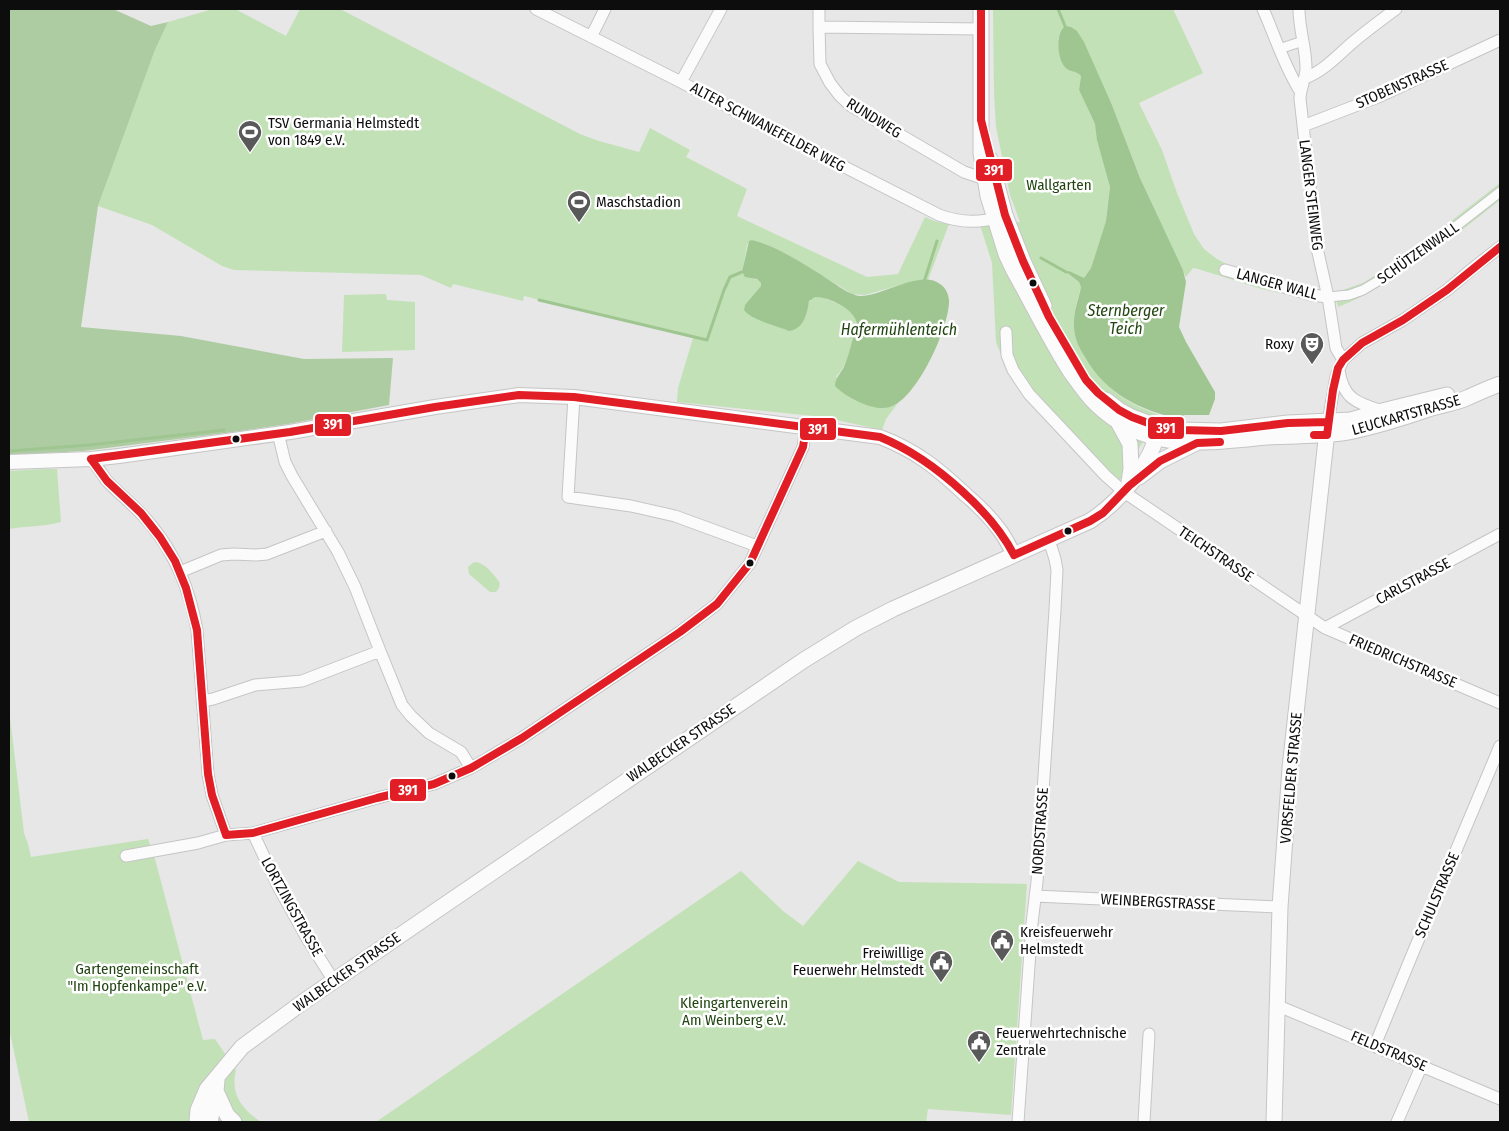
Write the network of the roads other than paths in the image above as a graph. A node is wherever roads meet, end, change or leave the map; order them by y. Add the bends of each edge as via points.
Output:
1 (536, 9) edge
2 (605, 9) edge
3 (721, 9) edge
4 (819, 9) edge
5 (981, 9) edge
6 (1263, 9) edge
7 (1298, 9) edge
8 (1396, 9) edge
9 (819, 27) junction
10 (981, 29) junction
11 (591, 37) junction
12 (1500, 40) edge
13 (1303, 41) junction
14 (1278, 46) junction
15 (1305, 78) junction
16 (681, 82) junction
17 (1300, 92) junction
18 (981, 120) junction
19 (1303, 126) junction
20 (984, 179) junction
21 (1500, 192) edge
22 (1000, 217) junction
23 (1500, 247) edge
24 (1226, 270) dead end
25 (1328, 297) junction
26 (1006, 332) dead end
27 (1341, 364) junction
28 (1500, 384) edge
29 (1483, 390) junction
30 (574, 397) junction
31 (1382, 411) junction
32 (1118, 422) junction
33 (806, 427) junction
34 (1328, 428) junction
35 (278, 433) junction
36 (1158, 433) junction
37 (1197, 443) junction
38 (91, 459) junction
39 (9, 462) edge
40 (1126, 489) junction
41 (326, 531) junction
42 (1500, 534) edge
43 (1049, 540) junction
44 (757, 546) junction
45 (1014, 555) junction
46 (180, 572) junction
47 (1308, 616) junction
48 (1325, 628) junction
49 (380, 651) junction
50 (202, 701) junction
51 (1500, 703) edge
52 (1500, 746) edge
53 (472, 768) junction
54 (252, 833) junction
55 (226, 835) junction
56 (126, 856) dead end
57 (1035, 896) junction
58 (1280, 907) junction
59 (334, 981) junction
60 (1276, 1004) junction
61 (1149, 1034) dead end
62 (1375, 1045) junction
63 (1422, 1065) junction
64 (216, 1085) junction
65 (1500, 1099) edge
66 (197, 1122) edge
67 (210, 1122) edge
68 (234, 1122) edge
69 (1018, 1122) edge
70 (1144, 1122) edge
71 (1274, 1122) edge
72 (1397, 1122) edge

1 - 11 street, ALTER SCHWANEFELDER WEG
2 - 11 street
3 - 16 street
4 - 9 street, RUNDWEG
5 - 10 main road
6 - 14 street, LANGER STEINWEG
7 - 13 street, LANGER STEINWEG
8 - 15 street via 1322,69
9 - 10 street
9 - 20 street, RUNDWEG via 820,64 830,83 851,106 964,172
10 - 18 main road
11 - 16 street, ALTER SCHWANEFELDER WEG
12 - 19 street, STOBENSTRASSE via 1378,97
13 - 14 street
13 - 15 street, LANGER STEINWEG
14 - 17 street, LANGER STEINWEG
15 - 17 street, LANGER STEINWEG
16 - 22 street, ALTER SCHWANEFELDER WEG via 939,215 964,222
17 - 19 street, LANGER STEINWEG
18 - 20 main road
18 - 22 main road
19 - 25 street, LANGER STEINWEG via 1317,248
20 - 22 main road
21 - 25 street, SCHÜTZENWALL via 1378,281 1348,296
22 - 32 main road via 1006,254 1062,358 1086,393
22 - 36 main road via 1071,357 1086,380 1119,410
23 - 27 street via 1447,290 1362,344
24 - 25 street, LANGER WALL
25 - 27 street, LANGER STEINWEG
26 - 40 street, TEICHSTRASSE via 1007,355 1029,394 1085,454
27 - 31 street, LEUCKARTSTRASSE via 1343,386 1354,400
27 - 34 street via 1333,390
28 - 29 main road, LEUCKARTSTRASSE
29 - 31 main road, LEUCKARTSTRASSE via 1466,390
29 - 34 main road, LEUCKARTSTRASSE via 1468,398 1350,432
30 - 33 street
30 - 35 street via 519,395
30 - 44 street via 568,497 674,516
31 - 34 main road, LEUCKARTSTRASSE
32 - 36 main road via 1141,434
32 - 40 main road via 1130,444 1131,468
33 - 44 street via 804,447
33 - 45 street via 880,437 915,453 951,480 982,510 1002,533
34 - 36 main road via 1288,423 1221,431
34 - 37 main road via 1272,437
34 - 47 main road, VORSFELDER STRASSE
35 - 38 street
35 - 41 street via 285,462
36 - 37 main road
36 - 40 main road, WALBECKER STRASSE via 1145,462
37 - 40 main road via 1160,461
38 - 39 street
38 - 46 street via 150,524
40 - 43 main road, WALBECKER STRASSE via 1103,513
40 - 47 street, TEICHSTRASSE
41 - 46 street via 267,554 221,555
41 - 49 street via 355,587
42 - 48 street, CARLSTRASSE
43 - 45 main road, WALBECKER STRASSE
43 - 57 street, NORDSTRASSE via 1056,570
44 - 53 street via 750,563 707,612 522,738
45 - 59 main road, WALBECKER STRASSE via 893,609 816,652
46 - 50 street via 196,621
47 - 48 street, FRIEDRICHSTRASSE
47 - 58 main road, VORSFELDER STRASSE via 1290,768
48 - 51 street, FRIEDRICHSTRASSE
49 - 50 street via 302,681 255,685
49 - 53 street via 402,704 411,716 429,733 461,752
50 - 55 street via 210,786
52 - 62 street, SCHULSTRASSE
53 - 54 street via 434,784
54 - 55 street
54 - 59 street, LORTZINGSTRASSE via 290,909
55 - 56 street
57 - 58 street, WEINBERGSTRASSE
57 - 69 street, NORDSTRASSE
58 - 60 main road, VORSFELDER STRASSE
59 - 64 main road, WALBECKER STRASSE via 242,1047 228,1063
60 - 62 street, FELDSTRASSE
60 - 71 main road, VORSFELDER STRASSE
61 - 70 street
62 - 63 street, FELDSTRASSE
63 - 65 street, FELDSTRASSE
63 - 72 street
64 - 66 main road, WALBECKER STRASSE via 207,1089 196,1115
64 - 67 main road, WALBECKER STRASSE
64 - 68 main road via 227,1116

